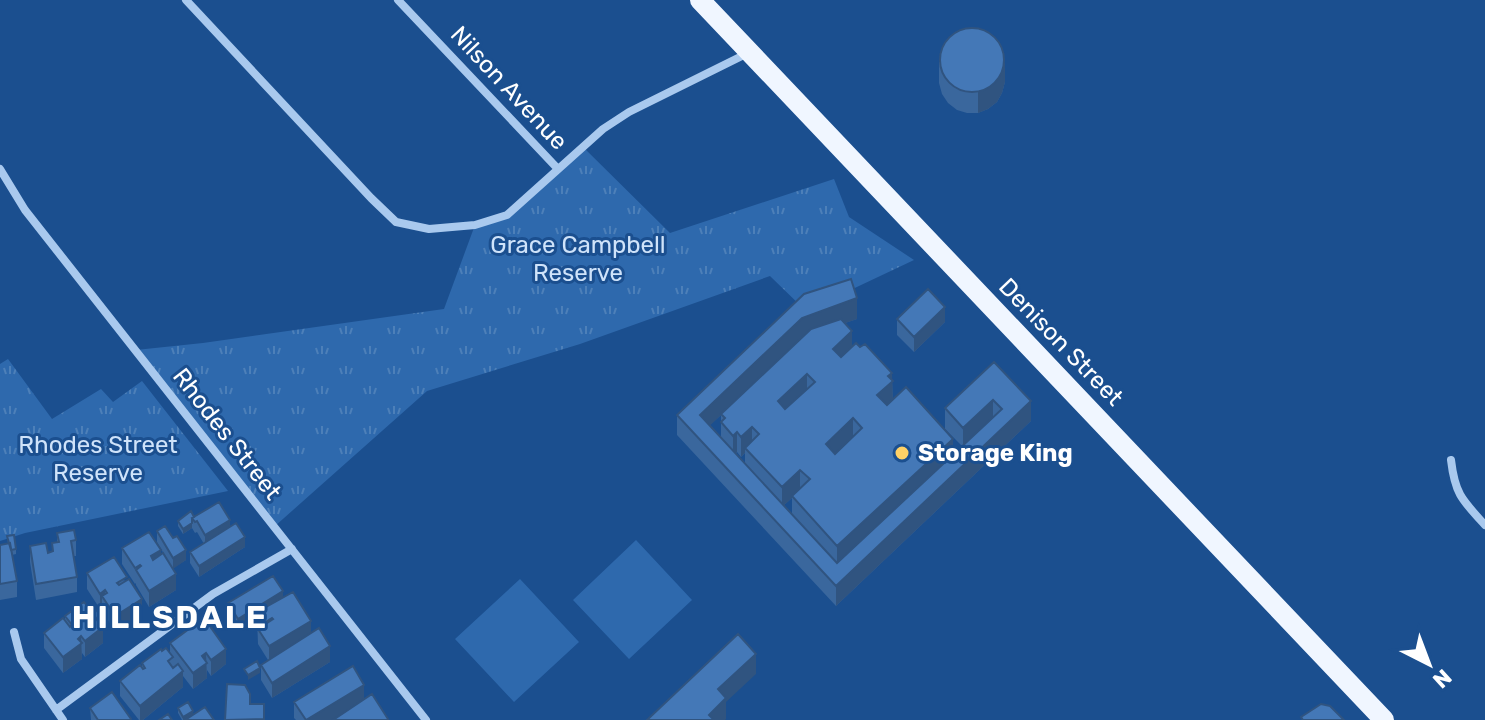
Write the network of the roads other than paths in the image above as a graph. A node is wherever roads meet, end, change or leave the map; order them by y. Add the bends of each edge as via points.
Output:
1 (186, 0) edge
2 (398, 0) edge
3 (700, 0) edge
4 (750, 52) junction
5 (0, 169) edge
6 (558, 169) junction
7 (1451, 460) dead end
8 (1485, 525) edge
9 (292, 549) junction
10 (14, 632) dead end
11 (56, 710) junction
12 (63, 720) edge
13 (426, 720) edge
14 (1384, 720) edge

1 - 6 street via 396,222 429,229 475,225 507,215
2 - 6 street, Nilson Avenue
3 - 4 main road, Denison Street
4 - 6 street via 629,112
4 - 14 main road, Denison Street
5 - 9 street, Rhodes Street via 25,210
7 - 8 street via 1454,485
9 - 11 street via 213,594
9 - 13 street, Rhodes Street
10 - 11 street via 21,659
11 - 12 street

